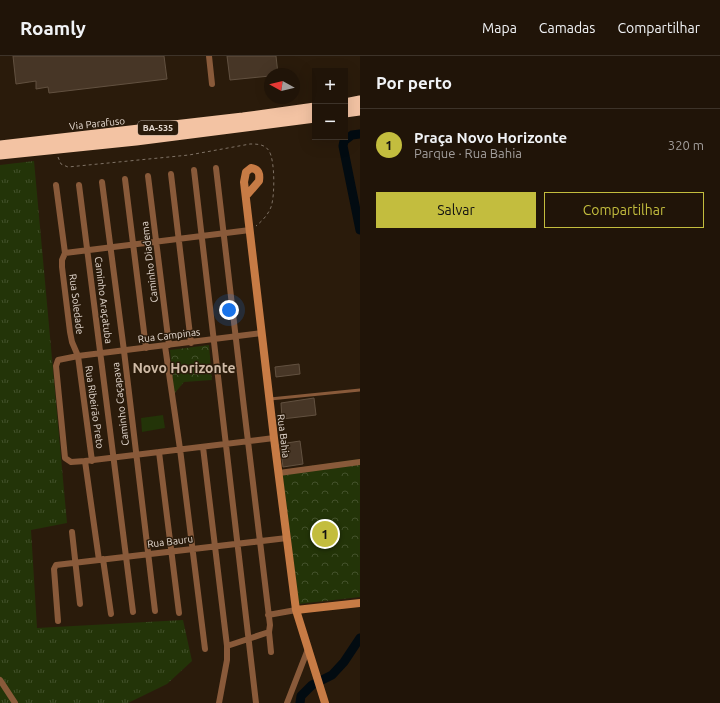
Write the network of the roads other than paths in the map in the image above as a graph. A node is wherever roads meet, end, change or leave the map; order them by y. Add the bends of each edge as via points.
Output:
1 (209, 56) edge
2 (212, 84) dead end
3 (360, 102) edge
4 (348, 104) edge
5 (312, 108) edge
6 (360, 110) edge
7 (348, 112) edge
8 (312, 117) edge
9 (0, 146) edge
10 (0, 154) edge
11 (216, 168) dead end
12 (194, 170) dead end
13 (171, 174) dead end
14 (148, 176) dead end
15 (125, 180) dead end
16 (102, 182) dead end
17 (79, 185) dead end
18 (56, 186) dead end
19 (246, 196) dead end
20 (250, 230) junction
21 (224, 233) junction
22 (200, 236) junction
23 (178, 238) junction
24 (156, 241) junction
25 (133, 244) junction
26 (110, 247) junction
27 (88, 249) junction
28 (65, 253) junction
29 (262, 333) junction
30 (236, 337) junction
31 (213, 340) junction
32 (191, 343) junction
33 (167, 345) junction
34 (146, 348) junction
35 (124, 351) junction
36 (101, 353) junction
37 (78, 356) junction
38 (360, 390) edge
39 (270, 399) junction
40 (274, 438) junction
41 (247, 442) junction
42 (225, 444) junction
43 (203, 447) junction
44 (180, 449) junction
45 (159, 452) junction
46 (136, 455) junction
47 (114, 458) junction
48 (88, 461) junction
49 (360, 462) edge
50 (279, 473) junction
51 (72, 532) dead end
52 (287, 538) junction
53 (261, 540) junction
54 (238, 543) junction
55 (215, 546) junction
56 (193, 548) junction
57 (171, 551) junction
58 (148, 554) junction
59 (126, 556) junction
60 (101, 559) junction
61 (76, 562) junction
62 (360, 603) edge
63 (80, 604) dead end
64 (296, 610) junction
65 (155, 611) dead end
66 (133, 612) dead end
67 (179, 613) dead end
68 (111, 614) dead end
69 (268, 615) junction
70 (58, 621) dead end
71 (269, 632) junction
72 (248, 639) junction
73 (228, 646) junction
74 (205, 649) dead end
75 (308, 649) junction
76 (271, 652) dead end
77 (313, 664) junction
78 (302, 666) junction
79 (0, 680) edge
80 (289, 701) edge
81 (15, 703) edge
82 (219, 703) edge
83 (256, 703) edge
84 (325, 703) edge

1 - 2 street
3 - 4 highway
5 - 9 highway, Via Parafuso / BA-535
6 - 7 highway
8 - 10 highway, Via Parafuso / BA-535
11 - 21 street
12 - 22 street
13 - 23 street
14 - 24 street, Caminho Diadema
15 - 25 street
16 - 26 street, Caminho Caçapava
17 - 27 street, Caminho Araçatuba
18 - 28 street, Rua Soledade
19 - 20 street, Rua Bahia
20 - 21 street
20 - 29 street, Rua Bahia
21 - 22 street
21 - 30 street
22 - 23 street
22 - 31 street
23 - 24 street
23 - 32 street
24 - 25 street
24 - 33 street, Caminho Diadema
25 - 26 street
25 - 34 street
26 - 27 street
26 - 35 street, Caminho Caçapava
27 - 28 street
27 - 36 street, Caminho Araçatuba
28 - 37 street, Rua Soledade via 62,267 72,342
29 - 30 street, Rua Campinas
29 - 39 street, Rua Bahia
30 - 31 street, Rua Campinas
30 - 41 street
31 - 32 street, Rua Campinas
31 - 42 street
32 - 33 street, Rua Campinas
33 - 34 street, Rua Campinas
33 - 44 street, Caminho Diadema
34 - 35 street, Rua Campinas
35 - 36 street, Rua Campinas
35 - 46 street, Caminho Caçapava
36 - 37 street, Rua Campinas
36 - 47 street, Caminho Araçatuba
37 - 48 street, Rua Ribeirão Preto
37 - 48 street, Rua Campinas via 58,360 56,366 66,458 71,462
38 - 39 lane
39 - 40 street, Rua Bahia
40 - 41 street
40 - 50 street, Rua Bahia
41 - 42 street
41 - 53 street
42 - 43 street
42 - 54 street
43 - 44 street
43 - 55 street
44 - 45 street
44 - 56 street, Caminho Diadema
45 - 46 street
45 - 57 street
46 - 47 street
46 - 58 street, Caminho Caçapava
47 - 48 street
47 - 59 street, Caminho Araçatuba
48 - 60 street, Rua Ribeirão Preto
49 - 50 street
50 - 52 street, Rua Bahia
51 - 61 street
52 - 53 street, Rua Bauru
52 - 64 street, Rua Bahia
53 - 54 street, Rua Bauru
53 - 69 street
54 - 55 street, Rua Bauru
54 - 72 street
55 - 56 street, Rua Bauru
55 - 73 street
56 - 57 street, Rua Bauru
56 - 74 street, Caminho Diadema
57 - 58 street, Rua Bauru
57 - 67 street
58 - 59 street, Rua Bauru
58 - 65 street, Caminho Caçapava
59 - 60 street, Rua Bauru
59 - 66 street, Caminho Araçatuba
60 - 61 street, Rua Bauru
60 - 68 street, Rua Ribeirão Preto
61 - 63 street
61 - 70 street, Rua Bauru via 56,565 54,569
62 - 64 street
64 - 69 street
64 - 75 street, Rua Bahia
69 - 71 street
71 - 72 street
71 - 76 street
72 - 73 street
72 - 83 street
73 - 82 street
75 - 77 street, Rua Bahia
75 - 78 street
77 - 78 street
77 - 84 street, Rua Bahia
78 - 80 street
79 - 81 street

